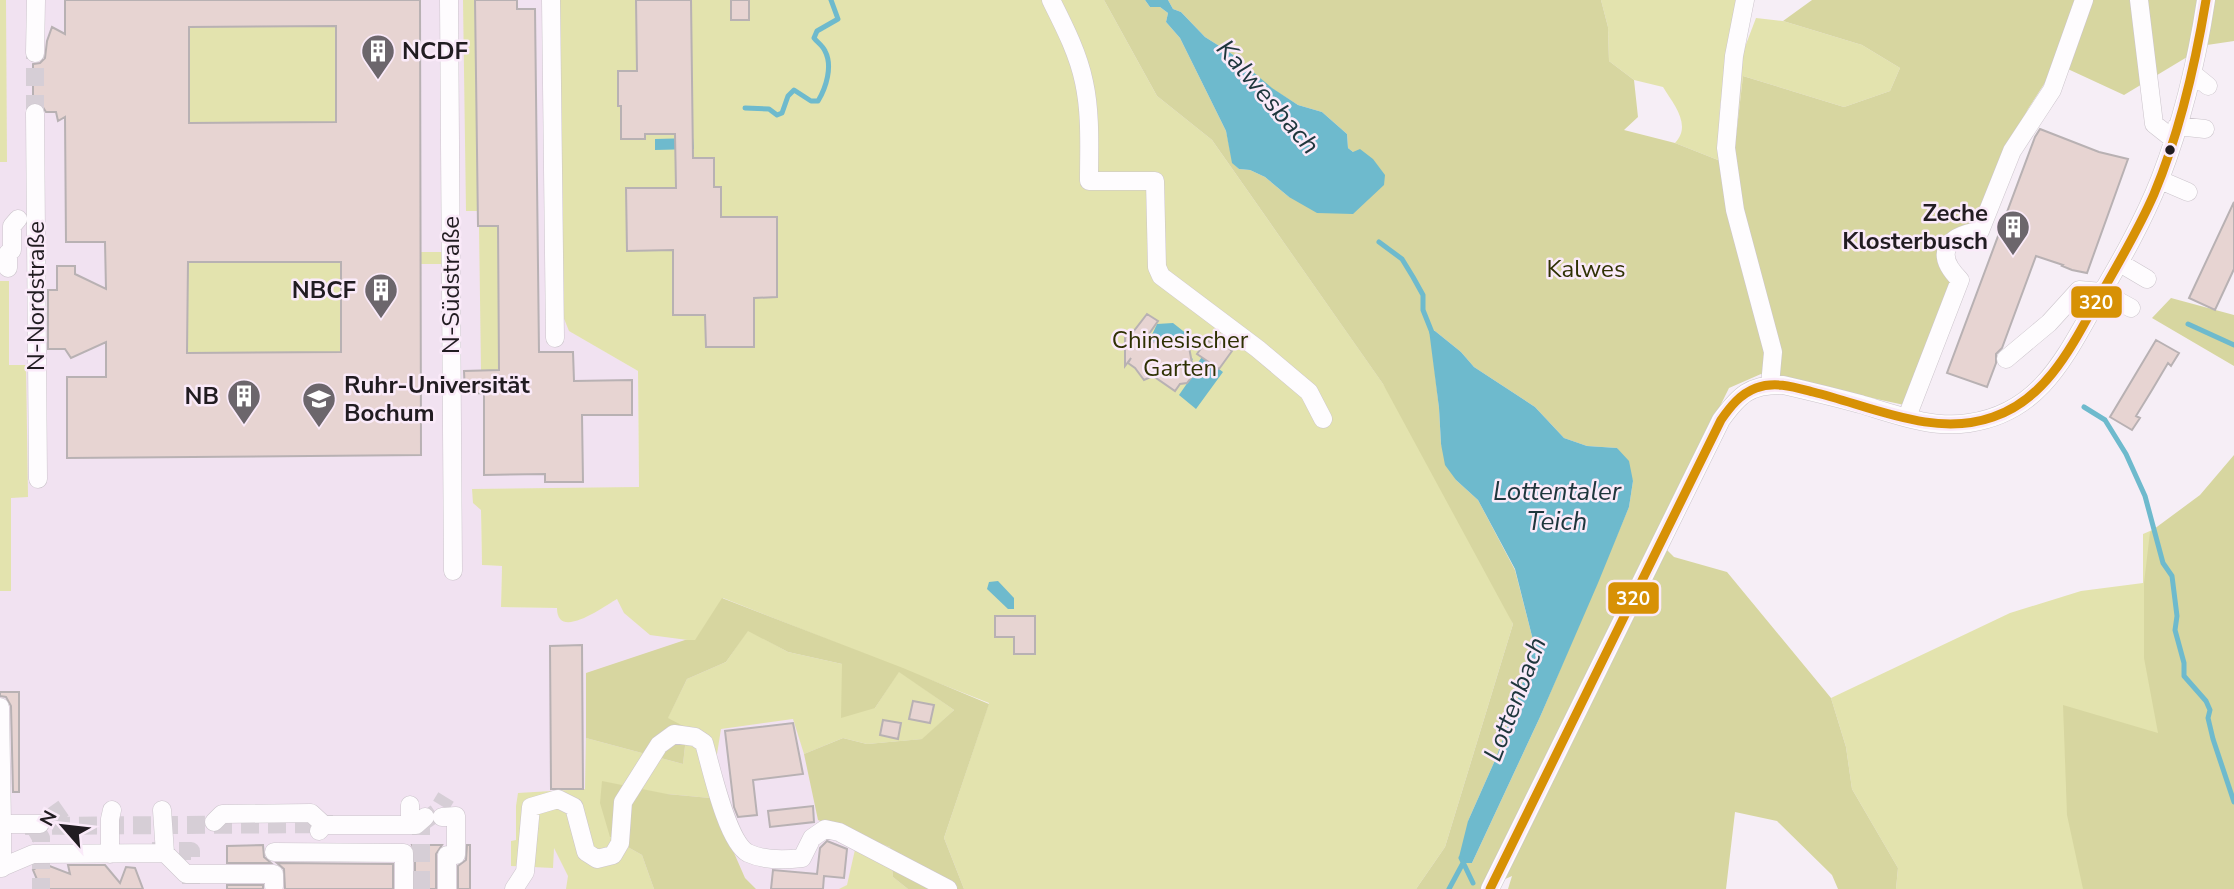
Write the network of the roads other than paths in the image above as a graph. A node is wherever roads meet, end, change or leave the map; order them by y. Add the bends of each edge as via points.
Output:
1 (36, 0) edge
2 (449, 0) edge
3 (551, 0) edge
4 (1051, 0) edge
5 (1745, 0) edge
6 (2084, 0) edge
7 (2139, 0) edge
8 (2206, 0) edge
9 (35, 53) tunnel mouth
10 (2192, 73) junction
11 (2208, 86) dead end
12 (35, 113) tunnel mouth
13 (2205, 129) dead end
14 (2175, 133) junction
15 (2160, 180) junction
16 (2188, 192) dead end
17 (10, 223) edge
18 (2120, 263) junction
19 (8, 268) edge
20 (2147, 279) dead end
21 (2102, 292) junction
22 (2131, 308) dead end
23 (555, 338) dead end
24 (2006, 359) dead end
25 (1770, 385) junction
26 (1907, 417) junction
27 (1323, 419) dead end
28 (38, 479) dead end
29 (453, 570) dead end
30 (0, 708) edge
31 (410, 805) dead end
32 (112, 810) dead end
33 (162, 810) dead end
34 (214, 822) dead end
35 (424, 823) junction
36 (2, 824) junction
37 (33, 853) junction
38 (165, 853) junction
39 (110, 854) junction
40 (1, 868) edge
41 (404, 889) edge
42 (447, 889) edge
43 (514, 889) edge
44 (948, 889) edge
45 (1490, 889) edge

1 - 9 street
2 - 29 street, N-Südstraße
3 - 23 street
4 - 27 street via 1073,44 1084,82 1089,181 1155,181 1161,276 1309,392
5 - 25 street via 1734,56 1726,148 1735,210 1773,352
6 - 26 street via 2052,90 2012,151 1980,231 1952,240 1946,255 1949,269 1960,280
7 - 14 street via 2154,124
8 - 10 street
10 - 11 street
10 - 14 street
12 - 28 street, N-Nordstraße
13 - 14 street
14 - 15 street
15 - 16 street
15 - 18 street
17 - 19 street
18 - 20 street
18 - 21 street
21 - 22 street
21 - 24 street via 2079,290
21 - 26 street via 2055,373 2024,401 1968,424 1937,424
25 - 26 street
25 - 45 street via 1740,396 1721,420
30 - 36 street
31 - 35 street
32 - 39 street
33 - 38 street
34 - 35 street via 222,814 311,813 321,828
35 - 42 street via 456,816 456,855 447,855
36 - 37 street via 36,824
36 - 40 street
37 - 39 street
37 - 40 street
38 - 39 street
38 - 41 street via 186,874 274,880 269,852 404,853
43 - 44 street via 525,872 531,807 558,799 573,807 586,852 597,859 612,855 620,843 622,802 659,745 674,734 704,743 732,835 747,853 783,861 802,858 812,838 825,829

